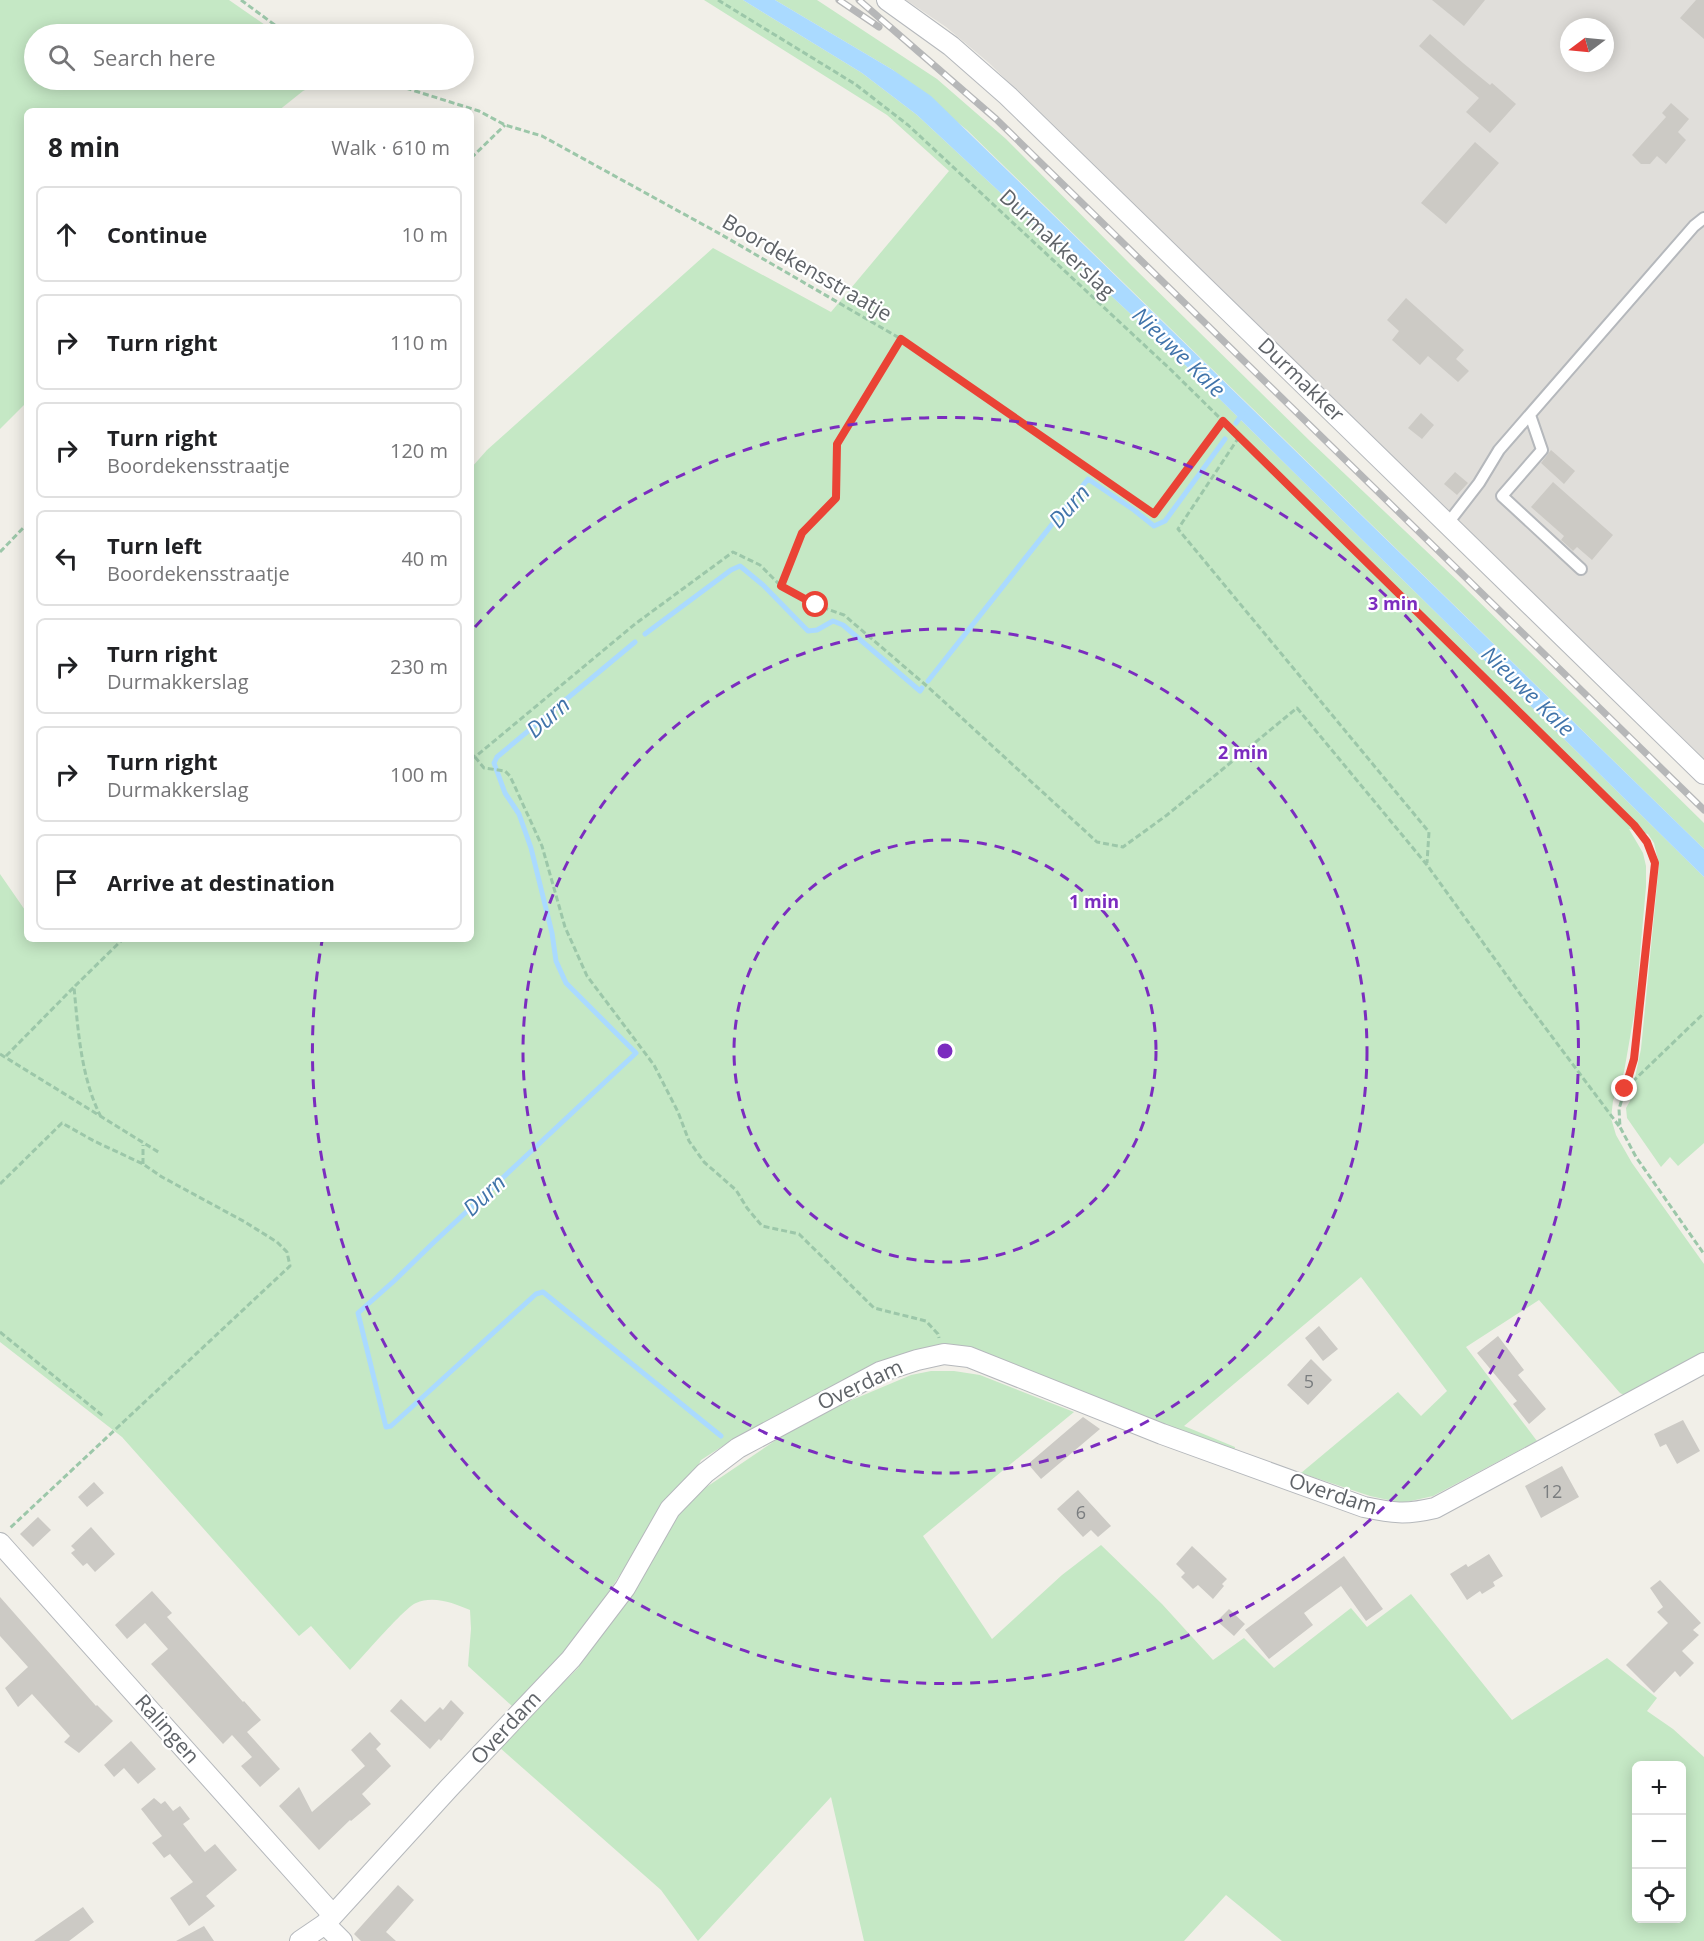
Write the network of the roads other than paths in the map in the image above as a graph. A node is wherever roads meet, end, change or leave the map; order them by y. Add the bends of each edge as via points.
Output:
1 (887, 0) edge
2 (1704, 218) edge
3 (1530, 415) junction
4 (1448, 523) junction
5 (1581, 569) dead end
6 (1704, 774) edge
7 (1704, 1363) edge
8 (4, 1536) edge
9 (329, 1919) junction
10 (300, 1941) edge
11 (342, 1941) edge

1 - 4 street, Durmakker via 951,46 1008,96
2 - 3 lane
3 - 4 lane via 1499,450
3 - 5 lane via 1542,450 1502,496
4 - 6 street, Durmakker
7 - 9 street, Overdam via 1435,1508 1397,1514 1364,1507 1162,1434 969,1357 944,1354 880,1372 738,1448 705,1473 670,1509 626,1588 571,1659
8 - 9 street, Ralingen
9 - 10 street, Overdam
9 - 11 street, Ralingen

